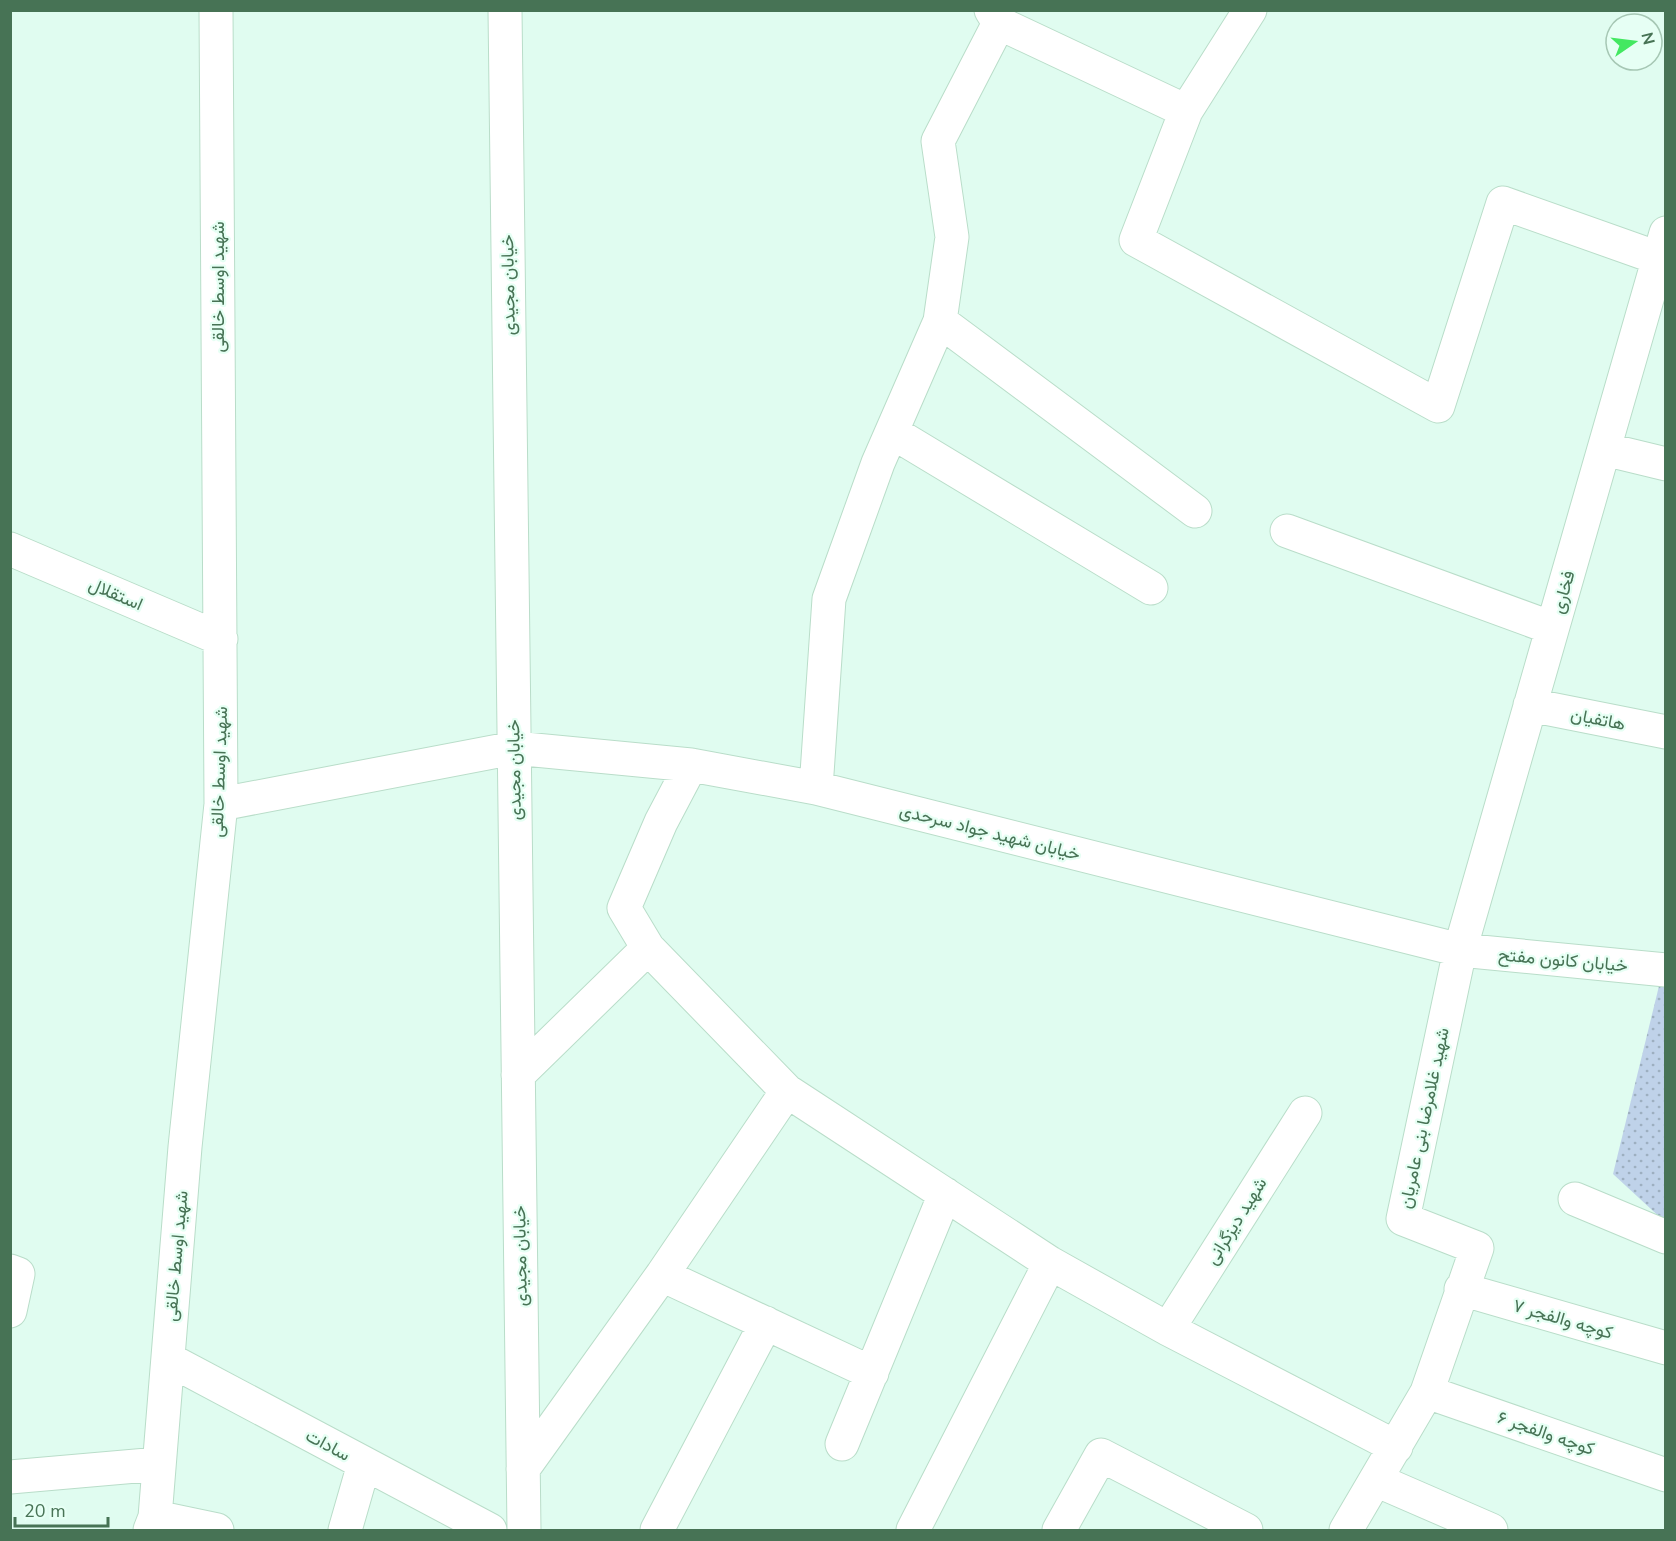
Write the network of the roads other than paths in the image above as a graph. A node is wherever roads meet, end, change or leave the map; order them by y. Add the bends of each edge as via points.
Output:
1 (216, 10) edge
2 (505, 10) edge
3 (1250, 10) edge
4 (995, 17) edge
5 (1186, 111) junction
6 (1662, 246) edge
7 (940, 321) junction
8 (892, 432) junction
9 (1604, 448) junction
10 (1665, 464) edge
11 (1195, 511) dead end
12 (1287, 531) dead end
13 (10, 549) edge
14 (1151, 588) dead end
15 (1552, 628) junction
16 (221, 639) junction
17 (1530, 705) junction
18 (1665, 732) edge
19 (514, 748) junction
20 (691, 765) junction
21 (816, 788) junction
22 (221, 804) junction
23 (648, 948) junction
24 (1460, 951) junction
25 (1665, 970) edge
26 (518, 1075) junction
27 (787, 1091) junction
28 (1305, 1113) dead end
29 (945, 1194) junction
30 (1575, 1199) dead end
31 (1665, 1237) edge
32 (1050, 1263) junction
33 (10, 1271) edge
34 (662, 1275) junction
35 (1461, 1289) junction
36 (10, 1311) edge
37 (766, 1323) junction
38 (1168, 1329) junction
39 (1665, 1348) edge
40 (168, 1359) junction
41 (872, 1372) junction
42 (1427, 1392) junction
43 (842, 1444) dead end
44 (1396, 1447) junction
45 (159, 1464) junction
46 (364, 1464) junction
47 (523, 1469) junction
48 (1665, 1475) edge
49 (10, 1477) edge
50 (1376, 1480) junction
51 (153, 1524) edge
52 (218, 1530) edge
53 (345, 1530) edge
54 (490, 1530) edge
55 (524, 1530) edge
56 (657, 1530) edge
57 (913, 1530) edge
58 (1059, 1530) edge
59 (1246, 1530) edge
60 (1346, 1530) edge
61 (1491, 1530) edge

1 - 16 street, شهید اوسط خالقی
2 - 19 street, خیابان مجیدی
3 - 5 street
4 - 5 street
4 - 7 street via 938,141 952,237
5 - 6 street via 1136,240 1438,406 1503,203
6 - 9 street, فخاری
7 - 8 street
7 - 11 street
8 - 14 street
8 - 21 street via 829,599
9 - 10 street
9 - 15 street, فخاری
12 - 15 street
13 - 16 street, استقلال
15 - 17 street, فخاری
16 - 22 street, شهید اوسط خالقی
17 - 18 street, هاتفیان
17 - 24 street, فخاری
19 - 20 street, خیابان شهید جواد سرحدی
19 - 22 street, خیابان شهید جواد سرحدی
19 - 26 street, خیابان مجیدی
20 - 21 street, خیابان شهید جواد سرحدی
20 - 23 street via 624,908
21 - 24 street, خیابان شهید جواد سرحدی
22 - 40 street, شهید اوسط خالقی via 185,1148
23 - 26 street
23 - 27 street
24 - 25 street, خیابان کانون مفتح
24 - 35 street, شهید غلامرضا بنی عامریان via 1403,1218 1477,1248
26 - 47 street, خیابان مجیدی
27 - 29 street
27 - 34 street
28 - 38 street, شهید دیزگرانی
29 - 32 street
29 - 41 street
30 - 31 street
32 - 38 street
32 - 57 street
33 - 36 street via 18,1274
34 - 37 street
34 - 47 street
35 - 39 street, کوچه والفجر ۷
35 - 42 street, شهید غلامرضا بنی عامریان
37 - 41 street
37 - 56 street
38 - 44 street
40 - 45 street, شهید اوسط خالقی
40 - 46 street, سادات
41 - 43 street
42 - 44 street, شهید غلامرضا بنی عامریان
42 - 48 street, کوچه والفجر ۶
44 - 50 street, شهید غلامرضا بنی عامریان
45 - 49 street
45 - 51 street, شهید اوسط خالقی
46 - 53 street
46 - 54 street, سادات
47 - 55 street, خیابان مجیدی
50 - 60 street, شهید غلامرضا بنی عامریان
50 - 61 street
51 - 52 street
58 - 59 street via 1101,1455

